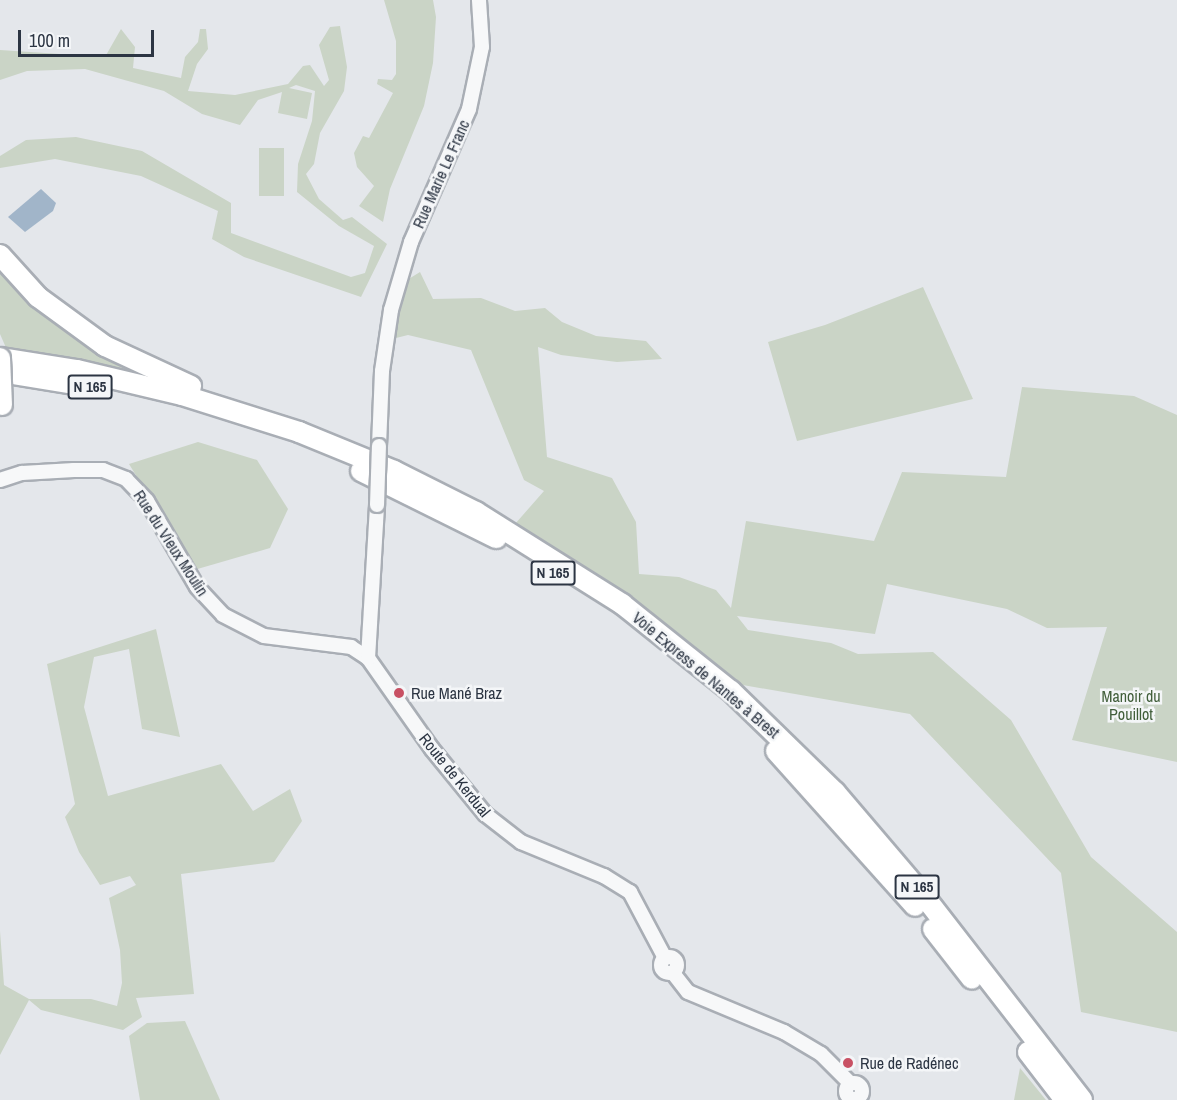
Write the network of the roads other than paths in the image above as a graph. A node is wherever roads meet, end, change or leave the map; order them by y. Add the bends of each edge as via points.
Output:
1 (479, 0) edge
2 (0, 255) edge
3 (0, 358) edge
4 (0, 372) edge
5 (1, 408) edge
6 (252, 416) junction
7 (0, 480) edge
8 (368, 658) junction
9 (859, 1098) edge
10 (1065, 1100) edge
11 (1082, 1100) edge

1 - 8 street, Rue Marie Le Franc, bridge via 482,47 469,109 411,242 391,309 382,371
2 - 6 highway via 38,297 105,346 162,375 228,398
3 - 5 highway, bridge
3 - 6 highway, Voie Express de Nantes à Brest / N 165 via 130,382
4 - 10 highway, Voie Express de Nantes à Brest / N 165 via 180,408 317,453 412,495 500,541 612,612 722,700 825,802 917,908
6 - 11 highway, Voie Express de Nantes à Brest / N 165 via 386,468 476,512 566,566 668,638 766,723 867,827
7 - 8 street, Rue du Vieux Moulin via 22,473 114,473 137,488 183,565 223,615 264,636 351,647
8 - 9 street, Route de Kerdual via 432,749 485,814 521,842 604,876 630,892 665,958 676,962 673,973 688,992 784,1032 821,1054 850,1083 846,1091

